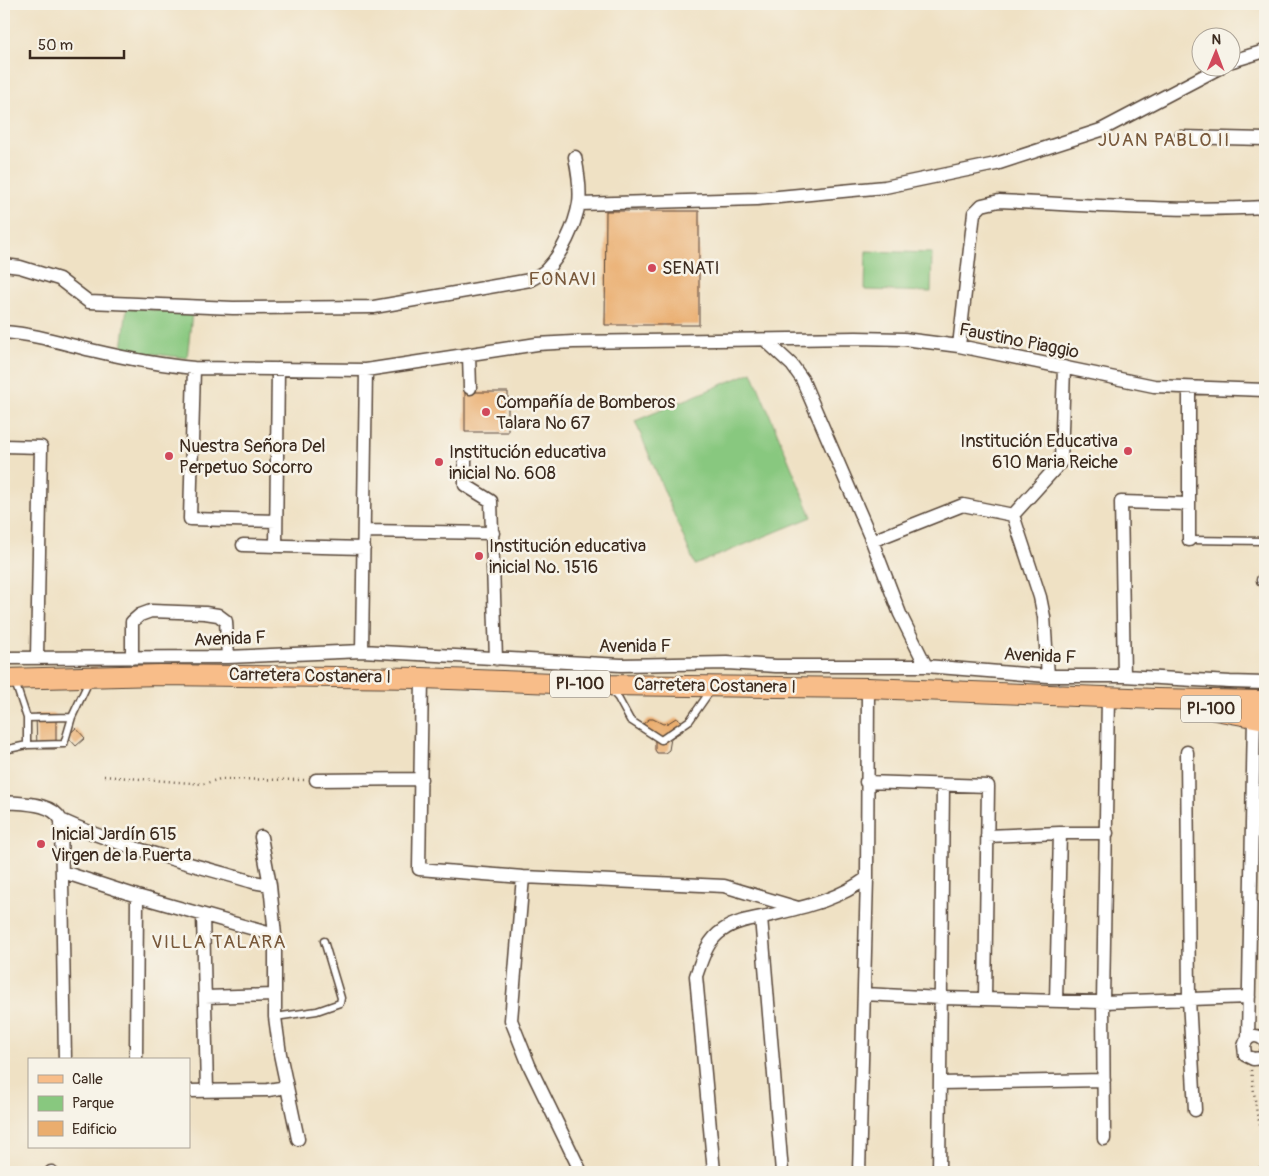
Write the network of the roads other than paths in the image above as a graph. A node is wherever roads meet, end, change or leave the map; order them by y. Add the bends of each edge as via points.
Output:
1 (1265, 51) edge
2 (1242, 58) edge
3 (1200, 78) edge
4 (1180, 136) dead end
5 (1265, 139) edge
6 (575, 157) dead end
7 (579, 204) junction
8 (1265, 207) edge
9 (4, 265) edge
10 (4, 332) edge
11 (765, 340) junction
12 (959, 346) junction
13 (469, 355) junction
14 (1064, 367) junction
15 (194, 368) junction
16 (278, 369) junction
17 (366, 370) junction
18 (470, 388) dead end
19 (1189, 388) junction
20 (1265, 390) edge
21 (4, 446) edge
22 (464, 458) dead end
23 (1189, 504) junction
24 (1013, 515) junction
25 (276, 521) junction
26 (364, 531) junction
27 (493, 533) junction
28 (1189, 540) joint
29 (872, 541) junction
30 (243, 545) dead end
31 (276, 546) junction
32 (364, 548) junction
33 (1264, 580) edge
34 (362, 651) junction
35 (37, 657) junction
36 (228, 657) junction
37 (4, 658) edge
38 (132, 658) junction
39 (496, 659) junction
40 (926, 666) junction
41 (1048, 676) junction
42 (1124, 676) junction
43 (91, 677) junction
44 (422, 678) junction
45 (9, 679) edge
46 (1265, 683) edge
47 (606, 684) junction
48 (714, 686) junction
49 (868, 688) junction
50 (1108, 697) junction
51 (1261, 712) edge
52 (72, 717) junction
53 (27, 718) junction
54 (26, 745) junction
55 (4, 750) edge
56 (1187, 752) dead end
57 (421, 779) junction
58 (316, 780) road end
59 (866, 782) junction
60 (943, 786) junction
61 (4, 802) edge
62 (62, 820) junction
63 (1060, 833) junction
64 (1107, 833) junction
65 (987, 836) junction
66 (261, 837) dead end
67 (63, 872) junction
68 (523, 877) junction
69 (867, 878) junction
70 (270, 885) junction
71 (137, 896) junction
72 (798, 908) junction
73 (203, 915) junction
74 (761, 917) junction
75 (275, 935) junction
76 (324, 941) dead end
77 (864, 994) junction
78 (275, 995) junction
79 (205, 997) junction
80 (941, 998) junction
81 (1248, 998) junction
82 (985, 999) junction
83 (1189, 999) junction
84 (1056, 1000) junction
85 (1103, 1002) junction
86 (275, 1017) junction
87 (1248, 1038) junction
88 (1265, 1041) edge
89 (1259, 1057) edge
90 (65, 1058) edge
91 (136, 1058) edge
92 (1104, 1080) junction
93 (940, 1083) junction
94 (287, 1087) junction
95 (190, 1091) edge
96 (207, 1091) junction
97 (1195, 1110) dead end
98 (298, 1139) dead end
99 (1104, 1139) dead end
100 (581, 1172) edge
101 (714, 1172) edge
102 (782, 1172) edge
103 (860, 1172) edge
104 (939, 1172) edge

1 - 2 street
3 - 7 street via 1101,130 996,164 876,188 757,199
4 - 5 street
6 - 7 street
7 - 9 street via 571,230 559,252 546,271 530,280 374,307 233,308 89,302 59,279
8 - 12 street via 1160,208 999,201 982,206 974,213
10 - 15 street, Faustino Piaggio via 166,366
11 - 12 street, Faustino Piaggio via 897,339
11 - 13 street, Faustino Piaggio via 574,342 537,344
11 - 29 street via 802,379
12 - 14 street, Faustino Piaggio
13 - 17 street, Faustino Piaggio
13 - 18 street
14 - 19 street, Faustino Piaggio via 1140,384
14 - 24 street via 1061,462
15 - 16 street, Faustino Piaggio
15 - 25 street via 190,519
16 - 17 street, Faustino Piaggio
16 - 25 street
17 - 26 street
19 - 20 street, Faustino Piaggio
19 - 23 street
21 - 35 street via 41,447
22 - 27 street via 465,485 491,501
23 - 28 street
23 - 42 street via 1121,502
24 - 29 street via 963,505
24 - 41 street via 1040,597
25 - 31 street
26 - 27 street
26 - 32 street
27 - 39 street
28 - 33 lane via 1265,542
29 - 40 street via 900,614
30 - 31 street
31 - 32 street
32 - 34 street
34 - 36 street, Avenida F
34 - 39 street, Avenida F
35 - 37 street, Avenida F
35 - 38 street, Avenida F
36 - 38 street, Avenida F
36 - 38 street via 226,620 218,615 151,611 132,622
39 - 40 street, Avenida F via 621,665
40 - 41 street, Avenida F
41 - 42 street, Avenida F
42 - 46 street, Avenida F
43 - 44 main road, Carretera Costanera I / PI-100
43 - 45 main road, Carretera Costanera I / PI-100
43 - 52 lane
44 - 47 main road, Carretera Costanera I / PI-100
44 - 57 street
45 - 53 lane
47 - 48 main road, Carretera Costanera I / PI-100
47 - 48 lane via 630,720 660,740 690,720
48 - 49 main road, Carretera Costanera I / PI-100
49 - 50 main road, Carretera Costanera I / PI-100
49 - 59 street
50 - 51 main road, Carretera Costanera I / PI-100 via 1156,699
50 - 64 street
51 - 81 street
52 - 53 lane
52 - 54 lane via 64,744
53 - 54 lane
54 - 55 lane
56 - 83 street
57 - 58 street
57 - 68 street via 420,870
59 - 60 street
59 - 69 street
60 - 65 street via 988,786
60 - 80 street
61 - 62 street via 51,809
62 - 67 street
62 - 70 street via 153,853
63 - 64 street
63 - 65 street
63 - 84 street
64 - 85 street
65 - 82 street
66 - 70 street
67 - 71 street
67 - 90 street
68 - 72 street via 724,886
68 - 100 street via 512,1020 529,1065
69 - 72 street via 841,895
69 - 77 street
70 - 75 street
71 - 73 street
71 - 91 street
72 - 74 street
73 - 75 street
73 - 79 street
74 - 101 street via 722,930 703,954 696,976
74 - 102 street
75 - 78 street
76 - 86 lane via 340,1003
77 - 80 street
77 - 103 street
78 - 79 street
78 - 86 street
79 - 96 street
80 - 82 street
80 - 93 street
81 - 83 street
81 - 87 street
82 - 84 street
83 - 85 street
83 - 97 street
84 - 85 street
85 - 92 street
86 - 94 street
87 - 88 street via 1257,1036
87 - 89 street via 1244,1050 1246,1055
92 - 93 street
92 - 99 street
93 - 104 street
94 - 96 street
94 - 98 street
95 - 96 street

